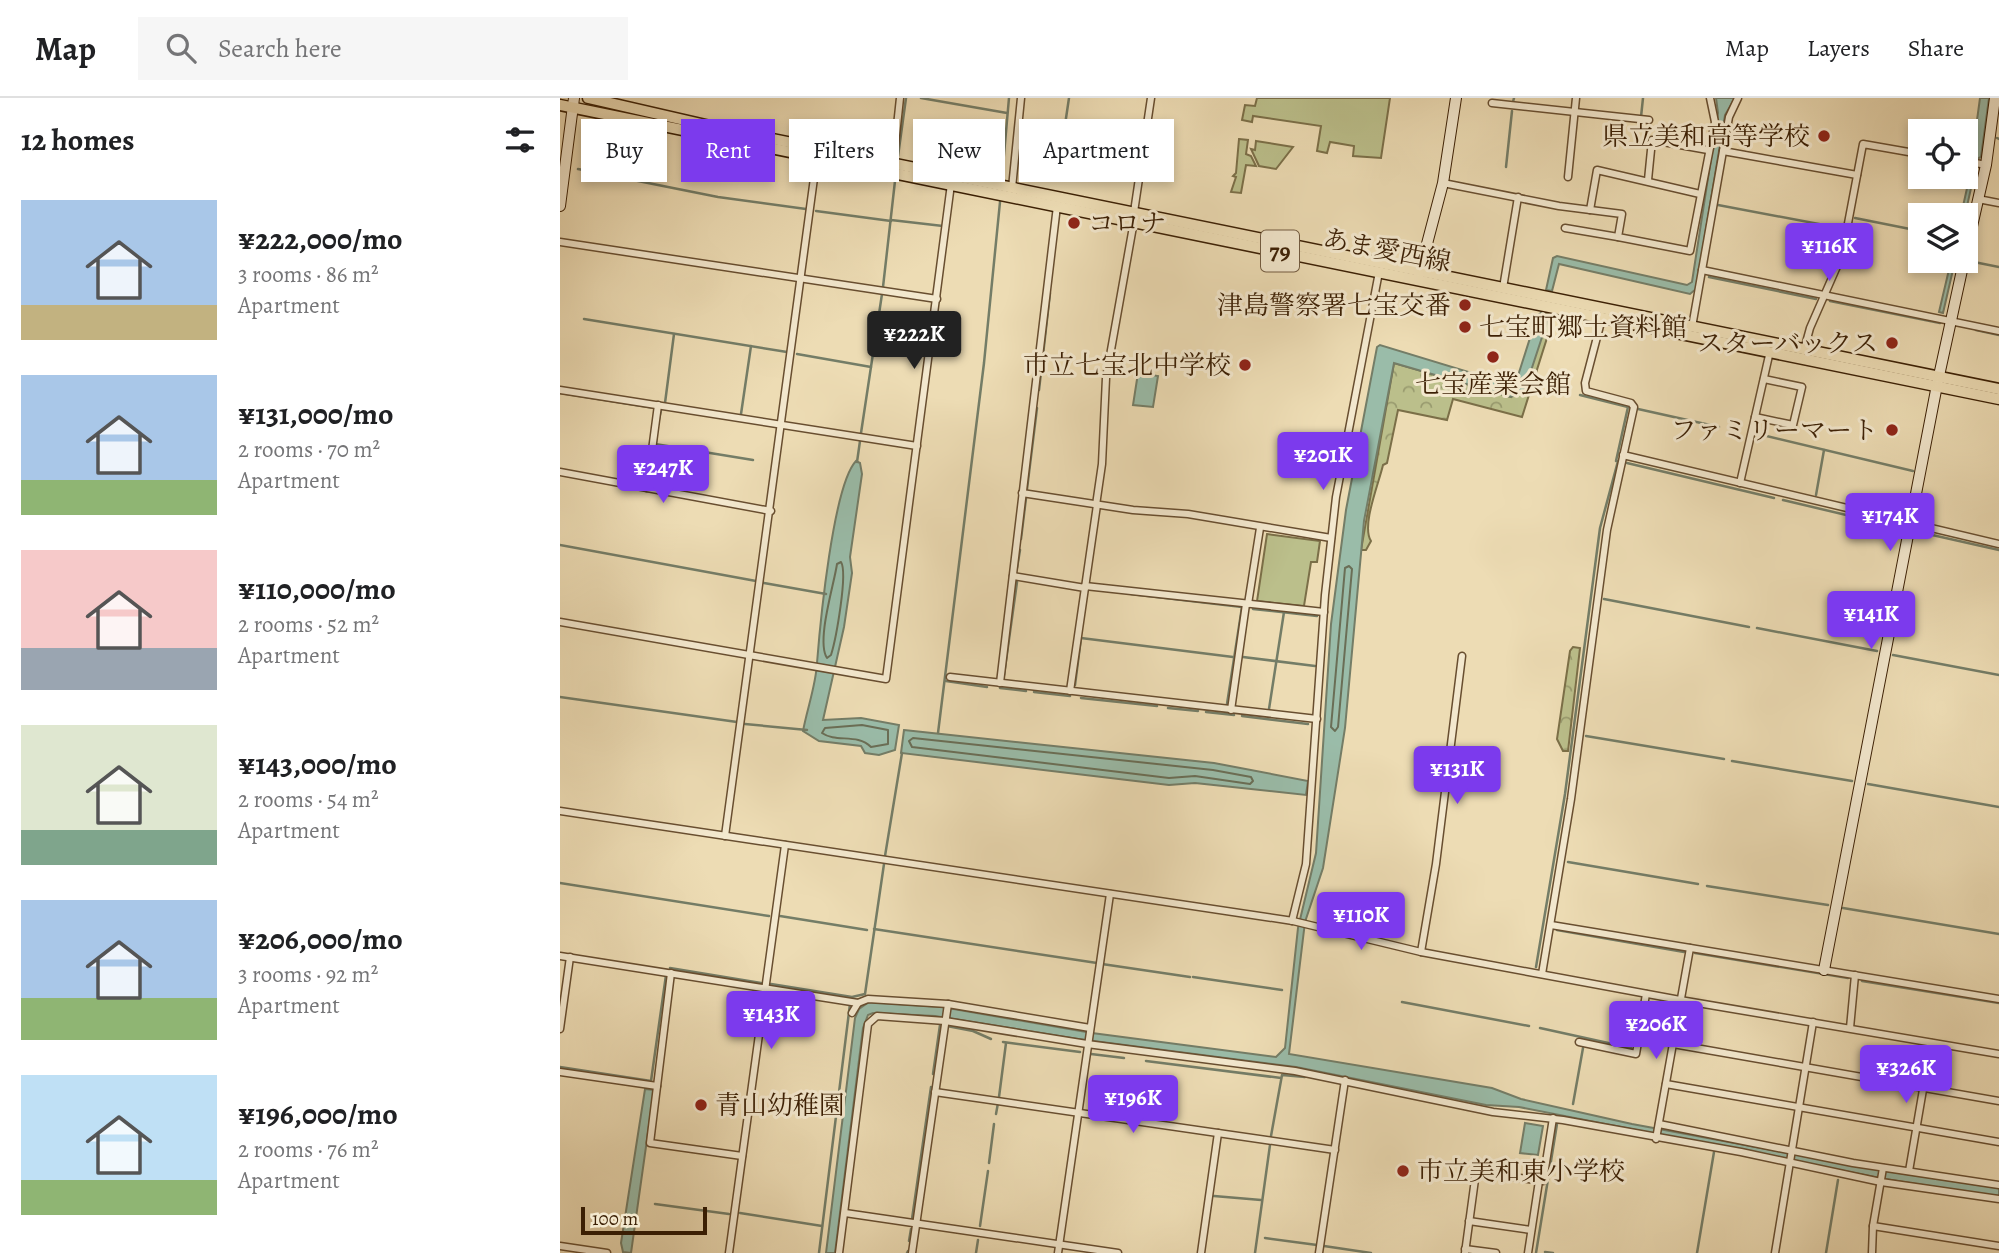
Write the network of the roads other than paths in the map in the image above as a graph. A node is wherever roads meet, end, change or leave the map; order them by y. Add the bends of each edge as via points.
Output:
1 (588, 98) edge
2 (900, 98) edge
3 (1021, 98) edge
4 (1151, 98) edge
5 (1455, 98) edge
6 (1576, 98) edge
7 (1710, 98) edge
8 (1738, 98) edge
9 (1995, 98) edge
10 (573, 103) edge
11 (1492, 103) dead end
12 (560, 106) edge
13 (1574, 112) junction
14 (897, 119) edge
15 (1649, 120) dead end
16 (789, 141) edge
17 (789, 150) edge
18 (1708, 150) junction
19 (1723, 151) junction
20 (1908, 152) edge
21 (1978, 163) edge
22 (899, 164) edge
23 (1986, 165) junction
24 (899, 173) edge
25 (1857, 175) junction
26 (1568, 177) dead end
27 (1647, 180) junction
28 (814, 182) edge
29 (1443, 183) junction
30 (951, 184) junction
31 (1013, 188) junction
32 (1700, 194) junction
33 (1518, 197) junction
34 (1978, 199) junction
35 (1977, 203) edge
36 (1999, 203) edge
37 (560, 206) edge
38 (1057, 206) junction
39 (1590, 210) junction
40 (1134, 217) junction
41 (1565, 228) dead end
42 (1618, 237) junction
43 (560, 242) edge
44 (1702, 270) junction
45 (1379, 271) junction
46 (1962, 273) edge
47 (1419, 275) junction
48 (801, 279) junction
49 (1503, 288) junction
50 (1824, 296) junction
51 (937, 299) junction
52 (1602, 318) junction
53 (1951, 321) junction
54 (1692, 327) junction
55 (1999, 331) edge
56 (1770, 351) junction
57 (1804, 351) junction
58 (1764, 379) junction
59 (1938, 381) junction
60 (1999, 389) edge
61 (560, 390) edge
62 (1999, 399) edge
63 (658, 405) junction
64 (1755, 417) junction
65 (783, 425) junction
66 (917, 446) junction
67 (1623, 455) junction
68 (560, 472) edge
69 (1741, 483) junction
70 (647, 488) junction
71 (1022, 493) junction
72 (1096, 505) junction
73 (771, 511) junction
74 (1912, 523) junction
75 (1260, 527) junction
76 (1331, 538) junction
77 (1999, 544) edge
78 (1013, 576) junction
79 (1085, 587) junction
80 (1247, 604) junction
81 (1324, 612) junction
82 (560, 622) edge
83 (751, 655) junction
84 (1462, 656) dead end
85 (950, 677) dead end
86 (1000, 683) junction
87 (1070, 691) junction
88 (1231, 710) junction
89 (1317, 719) junction
90 (560, 811) edge
91 (725, 836) junction
92 (785, 845) junction
93 (1110, 894) junction
94 (1295, 921) junction
95 (1550, 925) junction
96 (1690, 948) junction
97 (1421, 952) junction
98 (560, 956) edge
99 (570, 957) junction
100 (1824, 970) junction
101 (671, 973) junction
102 (1542, 974) junction
103 (1855, 975) junction
104 (765, 988) junction
105 (1646, 994) junction
106 (1999, 999) edge
107 (1680, 1000) junction
108 (858, 1003) junction
109 (947, 1006) junction
110 (852, 1013) dead end
111 (945, 1020) junction
112 (1813, 1023) junction
113 (1850, 1028) junction
114 (560, 1029) edge
115 (1090, 1029) junction
116 (1579, 1042) dead end
117 (1088, 1043) junction
118 (1672, 1044) junction
119 (1931, 1044) junction
120 (1999, 1054) edge
121 (1806, 1067) junction
122 (560, 1072) edge
123 (1345, 1080) junction
124 (1666, 1084) junction
125 (657, 1086) junction
126 (1923, 1088) junction
127 (935, 1092) junction
128 (1999, 1101) edge
129 (1799, 1107) junction
130 (1077, 1113) junction
131 (1553, 1118) junction
132 (1659, 1125) junction
133 (1916, 1128) junction
134 (1218, 1133) junction
135 (1657, 1138) junction
136 (1999, 1142) edge
137 (1335, 1150) junction
138 (1792, 1151) junction
139 (742, 1156) junction
140 (1790, 1163) junction
141 (1883, 1169) junction
142 (1909, 1171) junction
143 (1539, 1181) junction
144 (1881, 1181) junction
145 (1999, 1185) edge
146 (1999, 1199) edge
147 (845, 1213) junction
148 (1469, 1221) junction
149 (916, 1224) junction
150 (1873, 1226) junction
151 (1531, 1230) junction
152 (1059, 1245) junction
153 (560, 1246) edge
154 (1999, 1246) edge
155 (1465, 1251) edge
156 (607, 1253) edge
157 (729, 1253) edge
158 (839, 1253) edge
159 (912, 1253) edge
160 (1058, 1253) edge
161 (1118, 1253) edge
162 (1201, 1253) edge
163 (1319, 1253) edge
164 (1496, 1253) edge
165 (1528, 1253) edge
166 (1775, 1253) edge
167 (1872, 1253) edge

1 - 16 main road, あま愛西線 / 79
2 - 14 street
3 - 31 street
4 - 40 street
5 - 29 street
6 - 13 street
7 - 18 street via 1714,122
8 - 19 street
9 - 23 street
10 - 12 main road, あま愛西線 / 79
10 - 17 main road, あま愛西線 / 79
10 - 37 street
11 - 13 street
13 - 15 street
13 - 26 street
18 - 27 street via 1652,140
18 - 32 street
19 - 25 street
19 - 44 street
20 - 25 street via 1863,144
21 - 23 street
22 - 31 main road, あま愛西線 / 79
23 - 34 street
24 - 30 main road, あま愛西線 / 79
25 - 50 street via 1842,255
27 - 32 street
27 - 39 street via 1597,170
28 - 48 street
29 - 33 street
29 - 47 street
30 - 38 main road, あま愛西線 / 79
30 - 51 street
31 - 40 main road, あま愛西線 / 79
32 - 42 street via 1690,251
33 - 39 street
33 - 49 street
34 - 35 street
34 - 36 street
38 - 40 main road, あま愛西線 / 79
38 - 71 street
39 - 42 street via 1622,214
40 - 45 main road, あま愛西線 / 79
40 - 47 main road, あま愛西線 / 79
40 - 72 street via 1106,378
41 - 42 street
43 - 48 street
44 - 50 street
44 - 54 street
45 - 47 main road, あま愛西線 / 79
45 - 76 street
46 - 53 street
47 - 49 main road, あま愛西線 / 79
47 - 52 main road, あま愛西線 / 79
48 - 51 street
48 - 65 street
49 - 54 main road, あま愛西線 / 79
50 - 53 street
50 - 57 street
51 - 66 street
52 - 56 main road, あま愛西線 / 79
52 - 67 street via 1584,387 1588,393 1634,407
53 - 55 street
53 - 59 street
54 - 57 main road, あま愛西線 / 79
56 - 58 street
56 - 59 main road, あま愛西線 / 79
57 - 59 main road, あま愛西線 / 79
58 - 64 street
58 - 64 street via 1802,387 1793,425
59 - 60 main road, あま愛西線 / 79
59 - 62 main road, あま愛西線 / 79
59 - 74 street
61 - 63 street
63 - 65 street
63 - 70 street
64 - 69 street
65 - 66 street
65 - 73 street
66 - 83 street via 886,679
67 - 69 street
67 - 95 street via 1607,530
68 - 70 street
69 - 74 street
70 - 73 street
71 - 72 street
71 - 78 street
72 - 75 street
72 - 79 street
73 - 83 street
74 - 77 street
74 - 100 street
75 - 76 street
75 - 80 street
76 - 81 street
78 - 79 street
78 - 86 street
79 - 80 street
79 - 87 street
80 - 81 street
80 - 88 street
81 - 89 street
82 - 83 street
83 - 91 street
84 - 97 street
85 - 86 street
86 - 87 street
87 - 88 street
88 - 89 street
89 - 94 street via 1306,864
90 - 91 street
91 - 92 street
92 - 93 street
92 - 104 street
93 - 94 street
93 - 115 street
94 - 97 street
95 - 96 street
95 - 102 street
96 - 100 street
96 - 107 street
97 - 102 street
98 - 99 street
99 - 101 street
99 - 114 street
100 - 103 street
101 - 104 street
101 - 125 street
102 - 105 street
103 - 106 street
103 - 113 street
104 - 108 street
104 - 139 street
105 - 107 street
105 - 116 street via 1636,1054
107 - 112 street
107 - 118 street
108 - 109 street via 868,999
108 - 110 street
109 - 111 street
109 - 115 street
111 - 117 street
111 - 127 street
111 - 147 street via 877,1016 869,1020
112 - 113 street
112 - 121 street
113 - 119 street
115 - 117 street
117 - 123 street
117 - 130 street
118 - 121 street
118 - 124 street
119 - 120 street
119 - 126 street
121 - 126 street
121 - 129 street
122 - 125 street
123 - 131 street via 1493,1112
123 - 137 street
124 - 129 street
124 - 132 street
125 - 139 street via 650,1143
126 - 128 street
126 - 133 street
127 - 130 street
127 - 149 street
129 - 133 street
129 - 138 street
130 - 134 street
130 - 152 street
131 - 135 street
131 - 143 street via 1543,1181
132 - 135 street
132 - 138 street
133 - 136 street
133 - 142 street
134 - 137 street
134 - 162 street
135 - 140 street
137 - 163 street
138 - 140 street
138 - 141 street
139 - 157 street
140 - 144 street
140 - 166 street
141 - 142 street
141 - 144 street
142 - 145 street
143 - 148 street via 1476,1172
143 - 151 street
144 - 146 street
144 - 150 street
147 - 149 street
147 - 158 street
148 - 151 street
148 - 155 street
149 - 152 street
149 - 159 street
150 - 154 street
150 - 167 street
151 - 165 street
152 - 160 street
152 - 161 street
153 - 156 street
155 - 164 street

